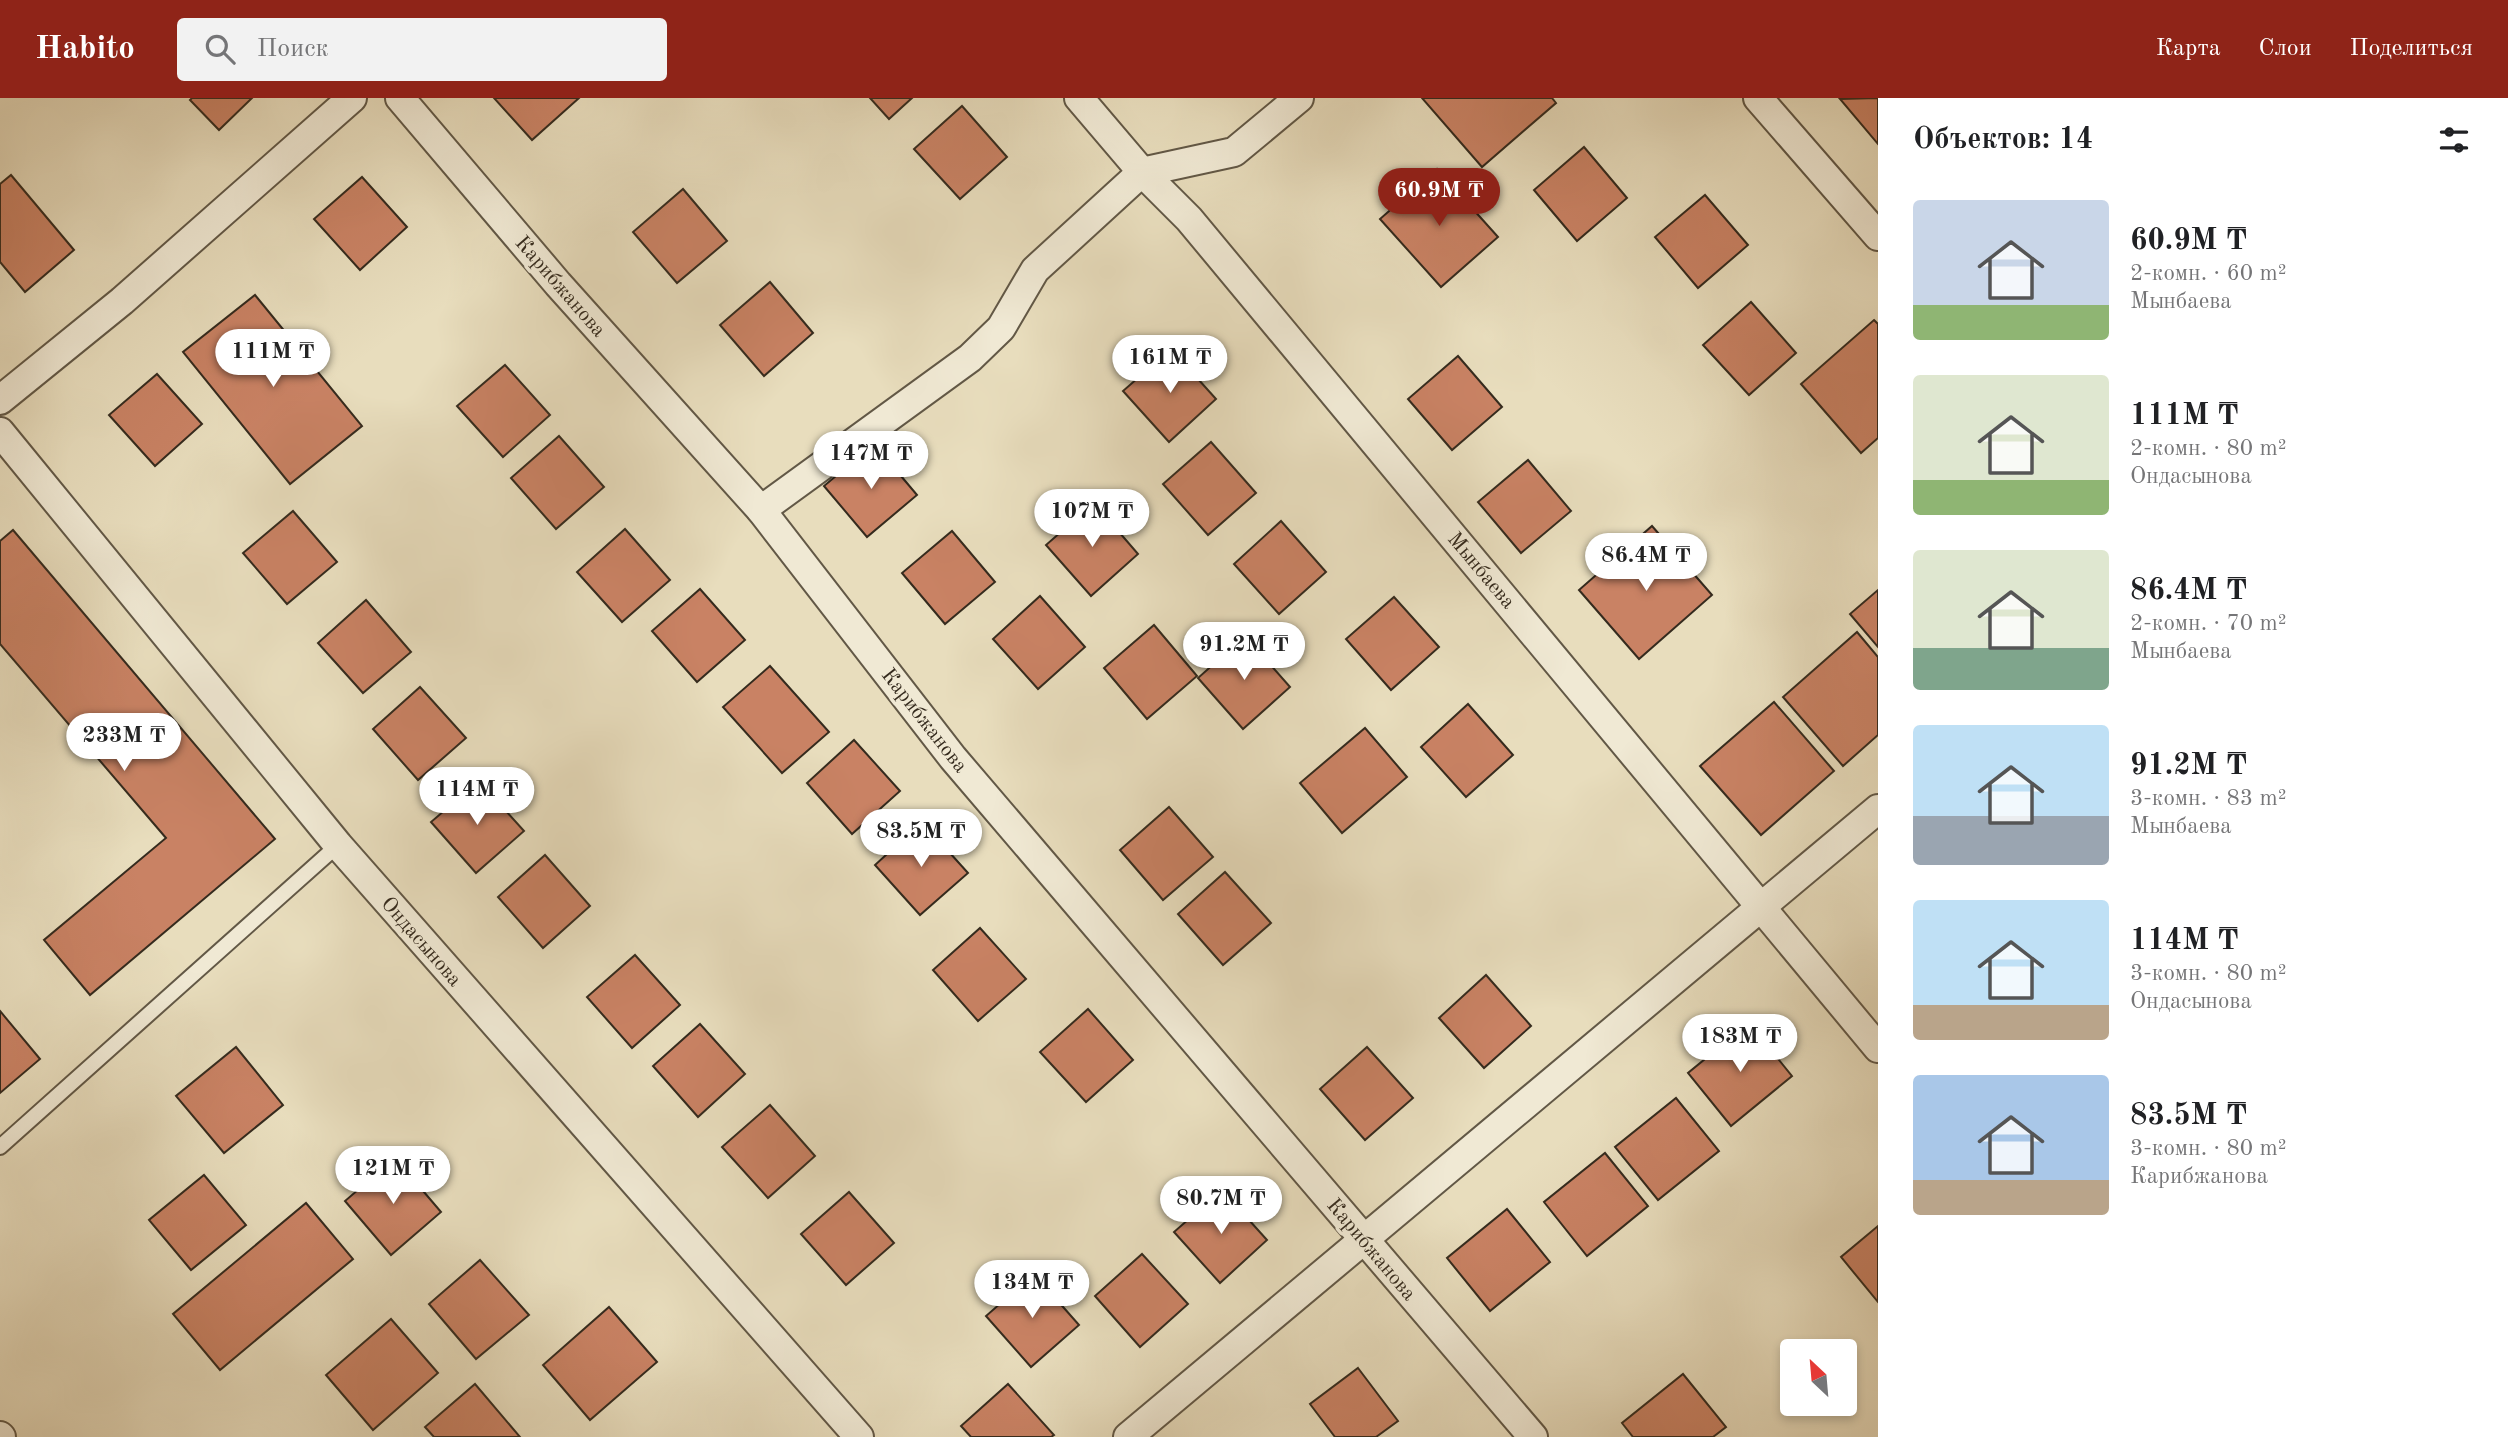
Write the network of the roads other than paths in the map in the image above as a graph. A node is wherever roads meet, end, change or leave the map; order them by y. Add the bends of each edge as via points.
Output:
1 (352, 98) edge
2 (400, 98) edge
3 (1079, 98) edge
4 (1299, 98) edge
5 (1758, 98) edge
6 (1142, 172) junction
7 (1878, 236) edge
8 (0, 400) edge
9 (0, 432) edge
10 (761, 510) junction
11 (1878, 808) edge
12 (338, 845) junction
13 (1761, 905) junction
14 (1878, 1048) edge
15 (0, 1147) edge
16 (1364, 1239) junction
17 (859, 1437) edge
18 (1128, 1437) edge
19 (1533, 1437) edge

1 - 8 street via 122,301
2 - 10 street, Карибжанова via 558,285
3 - 6 street, Мынбаева
4 - 6 street via 1234,152
5 - 7 street
6 - 10 street via 1035,270 1001,328 970,358
6 - 13 street, Мынбаева via 1189,219
9 - 12 street, Ондасынова
10 - 16 street, Карибжанова via 953,758
11 - 13 street
12 - 15 lane
12 - 17 street, Ондасынова
13 - 14 street, Мынбаева
13 - 16 street
16 - 18 street
16 - 19 street, Карибжанова

